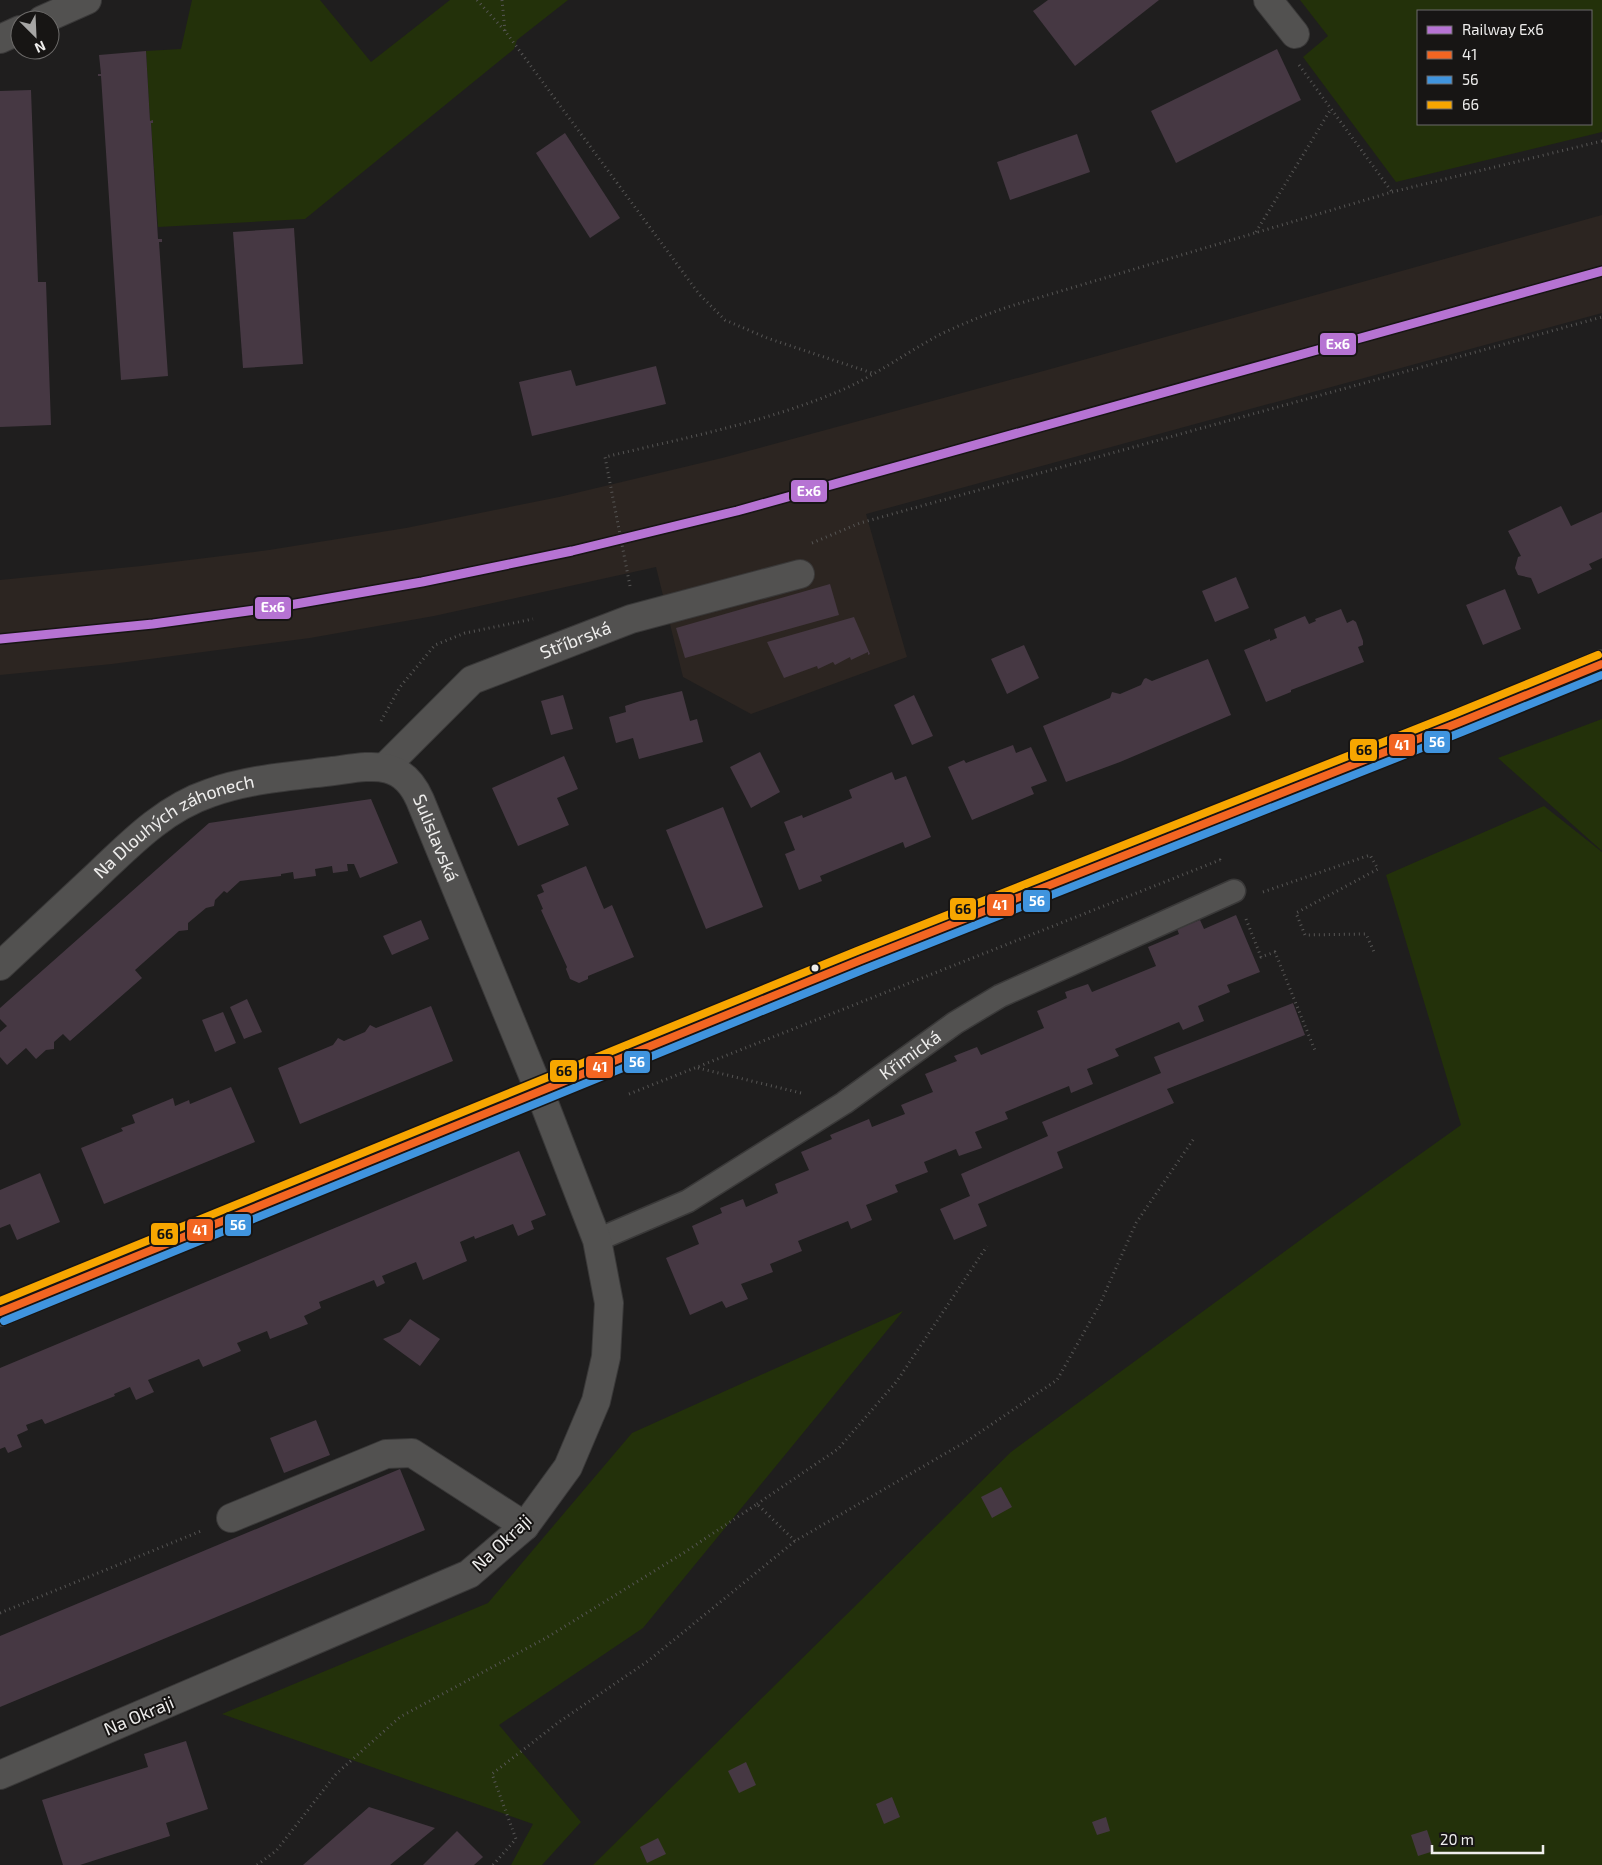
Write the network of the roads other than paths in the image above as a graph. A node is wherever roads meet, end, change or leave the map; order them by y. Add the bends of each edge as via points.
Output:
1 (87, 0) edge
2 (1268, 0) edge
3 (60, 12) edge
4 (1295, 34) road end
5 (800, 574) road end
6 (1602, 664) edge
7 (385, 767) junction
8 (1236, 896) road end
9 (0, 966) edge
10 (539, 1090) junction
11 (597, 1240) junction
12 (0, 1312) edge
13 (231, 1518) road end
14 (525, 1526) junction
15 (0, 1775) edge

1 - 3 street
2 - 4 street
5 - 7 street, Stříbrská via 631,619 472,680
6 - 10 main road
7 - 9 street, Na Dlouhých záhonech via 252,782 209,793 172,811 144,831
7 - 10 street, Sulislavská via 405,777 415,789
8 - 11 street, Křimická via 1000,996 956,1023 844,1103 688,1201
10 - 11 street, Na Okraji
10 - 12 main road
11 - 14 street, Na Okraji via 609,1303 606,1357 596,1401 568,1467
13 - 14 street via 386,1454 412,1453
14 - 15 street, Na Okraji via 469,1574

